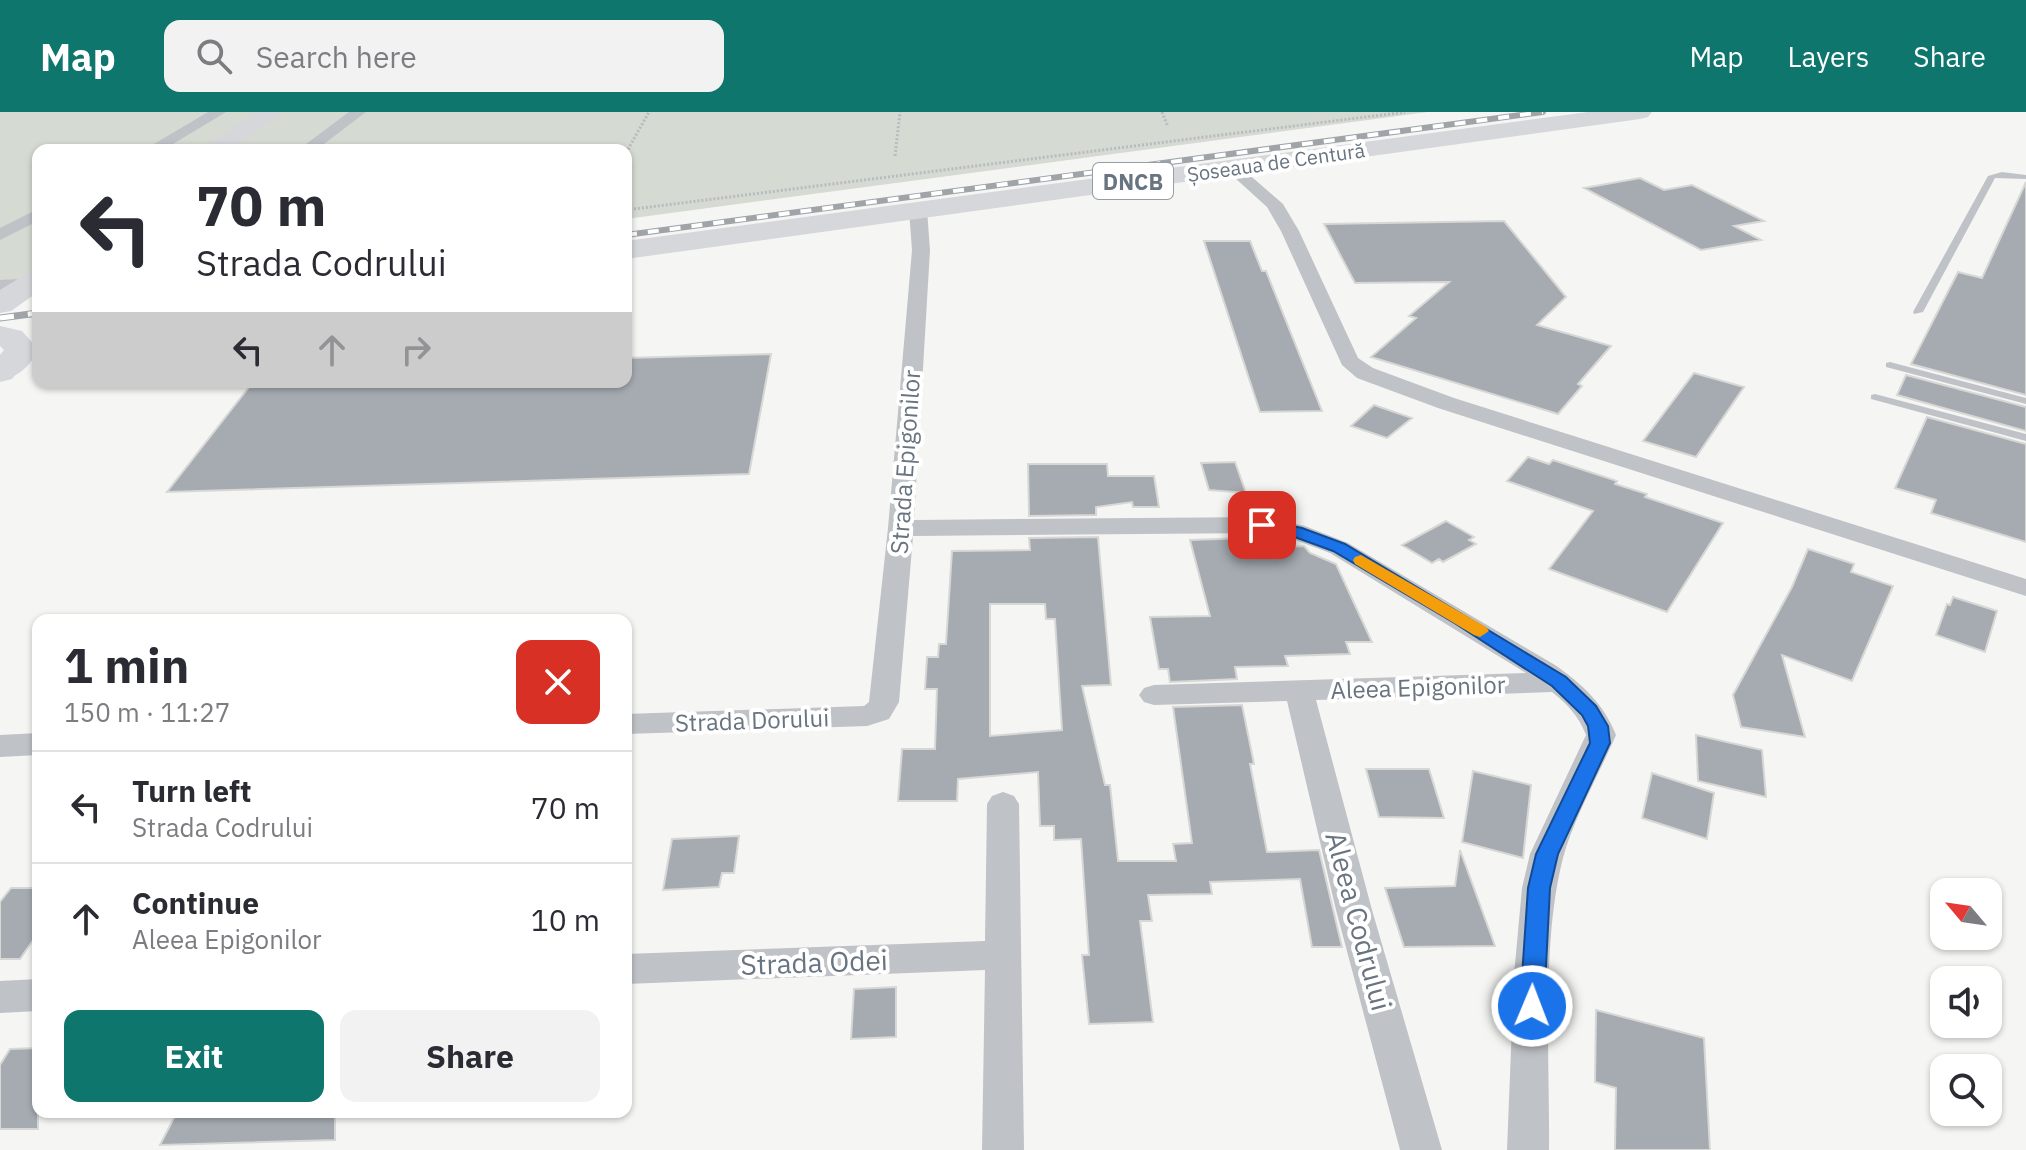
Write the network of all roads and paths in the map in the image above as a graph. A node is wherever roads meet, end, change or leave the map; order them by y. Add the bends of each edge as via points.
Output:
1 (219, 112) edge
2 (272, 112) edge
3 (293, 112) edge
4 (359, 112) edge
5 (649, 112) edge
6 (900, 112) edge
7 (1162, 112) edge
8 (1405, 112) edge
9 (1640, 112) edge
10 (1168, 127) dead end
11 (163, 144) edge
12 (221, 144) edge
13 (244, 144) edge
14 (314, 144) edge
15 (631, 144) edge
16 (895, 156) dead end
17 (1232, 168) junction
18 (2026, 177) edge
19 (632, 209) edge
20 (918, 210) junction
21 (32, 217) edge
22 (0, 235) edge
23 (632, 249) edge
24 (32, 265) edge
25 (32, 282) edge
26 (32, 285) edge
27 (0, 286) edge
28 (0, 304) edge
29 (1918, 312) dead end
30 (1890, 365) dead end
31 (1875, 397) dead end
32 (2026, 401) edge
33 (2026, 438) edge
34 (901, 528) junction
35 (2026, 588) edge
36 (1559, 682) junction
37 (1299, 691) junction
38 (1154, 695) dead end
39 (878, 712) joint
40 (632, 724) edge
41 (32, 744) edge
42 (0, 746) edge
43 (1003, 804) dead end
44 (1001, 955) junction
45 (632, 969) edge
46 (32, 995) edge
47 (0, 997) edge
48 (1003, 1150) edge
49 (1421, 1150) edge
50 (1528, 1150) edge

1 - 11 street
2 - 12 main road
3 - 13 main road
4 - 14 street
5 - 15 path
6 - 16 path
7 - 10 path
8 - 19 path
9 - 17 main road, Șoseaua de Centură / DNCB
17 - 20 main road, Șoseaua de Centură / DNCB
17 - 35 street via 1274,204 1336,338 1349,361 1365,373
18 - 29 lane via 1992,176
20 - 23 main road, Șoseaua de Centură / DNCB
20 - 34 street, Strada Epigonilor via 921,250
21 - 22 street
24 - 27 main road
25 - 27 street
26 - 28 main road
30 - 32 lane
31 - 33 lane
34 - 36 street, Aleea Epigonilor via 1280,527 1339,548
34 - 39 street, Strada Epigonilor via 885,694
36 - 37 street, Aleea Epigonilor
36 - 50 street via 1589,711 1601,735 1547,854 1539,888
37 - 38 street, Aleea Epigonilor
37 - 49 street, Aleea Codrului
39 - 40 street, Strada Dorului
41 - 42 street
43 - 44 street
44 - 45 street, Strada Odei
44 - 48 street
46 - 47 street

